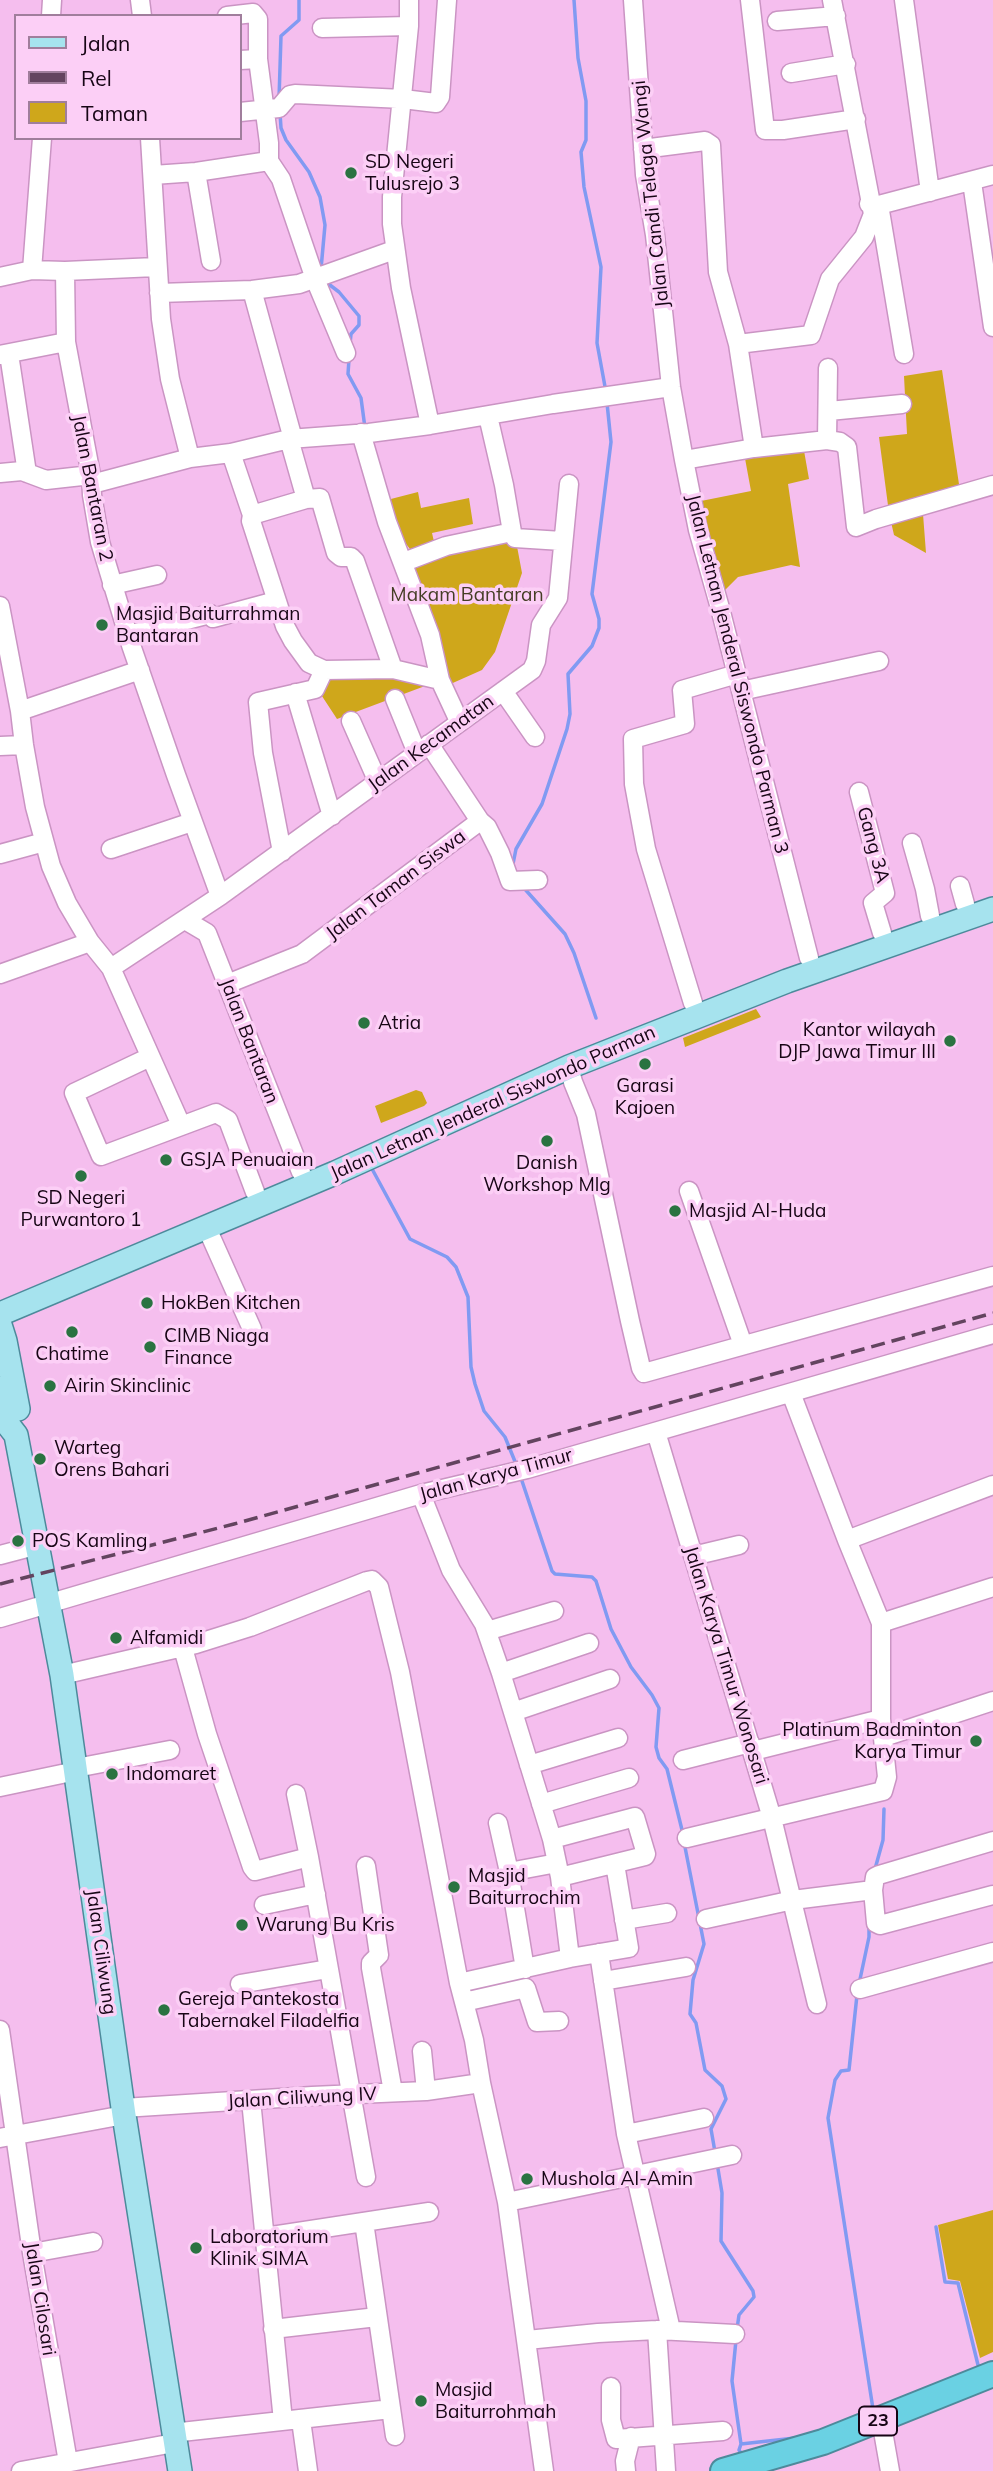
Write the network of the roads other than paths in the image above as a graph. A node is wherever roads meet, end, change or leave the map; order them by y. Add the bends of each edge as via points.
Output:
1 (409, 0) edge
2 (447, 0) edge
3 (633, 0) edge
4 (750, 0) edge
5 (905, 0) edge
6 (834, 8) edge
7 (242, 15) edge
8 (777, 21) dead end
9 (410, 26) junction
10 (322, 28) dead end
11 (258, 59) junction
12 (242, 60) edge
13 (846, 64) junction
14 (791, 73) dead end
15 (403, 99) junction
16 (265, 110) junction
17 (242, 112) edge
18 (856, 119) junction
19 (42, 140) edge
20 (150, 140) edge
21 (643, 149) junction
22 (269, 161) junction
23 (196, 172) junction
24 (153, 175) junction
25 (993, 175) edge
26 (972, 182) junction
27 (930, 192) junction
28 (874, 205) junction
29 (394, 250) junction
30 (211, 261) dead end
31 (156, 267) junction
32 (32, 270) junction
33 (65, 271) junction
34 (0, 277) edge
35 (320, 278) junction
36 (252, 290) junction
37 (159, 293) junction
38 (993, 327) edge
39 (66, 342) junction
40 (738, 344) junction
41 (346, 353) dead end
42 (904, 354) dead end
43 (5, 355) edge
44 (828, 368) dead end
45 (671, 387) junction
46 (902, 404) dead end
47 (829, 411) junction
48 (488, 416) junction
49 (430, 425) junction
50 (364, 433) junction
51 (291, 439) junction
52 (827, 440) junction
53 (754, 447) junction
54 (231, 453) junction
55 (190, 458) junction
56 (684, 460) junction
57 (0, 473) edge
58 (27, 473) junction
59 (92, 480) junction
60 (569, 484) dead end
61 (993, 485) edge
62 (306, 499) junction
63 (252, 515) junction
64 (512, 532) junction
65 (562, 541) junction
66 (411, 559) junction
67 (157, 575) dead end
68 (112, 585) junction
69 (276, 601) junction
70 (0, 606) edge
71 (128, 635) junction
72 (3, 639) edge
73 (879, 662) dead end
74 (393, 669) junction
75 (140, 670) junction
76 (324, 670) junction
77 (7, 680) edge
78 (440, 680) junction
79 (739, 683) junction
80 (503, 691) junction
81 (295, 693) junction
82 (395, 699) dead end
83 (20, 711) junction
84 (351, 721) dead end
85 (459, 721) junction
86 (535, 737) dead end
87 (24, 745) junction
88 (0, 746) edge
89 (423, 749) junction
90 (378, 782) junction
91 (859, 792) dead end
92 (332, 816) junction
93 (480, 821) junction
94 (192, 822) junction
95 (44, 842) junction
96 (912, 843) dead end
97 (111, 849) dead end
98 (282, 852) junction
99 (0, 854) edge
100 (526, 881) dead end
101 (993, 895) edge
102 (220, 896) junction
103 (993, 909) edge
104 (930, 916) junction
105 (185, 920) junction
106 (207, 933) junction
107 (882, 933) junction
108 (90, 942) junction
109 (809, 958) junction
110 (111, 968) junction
111 (0, 974) edge
112 (227, 985) junction
113 (693, 1003) junction
114 (150, 1057) junction
115 (569, 1067) junction
116 (531, 1077) junction
117 (452, 1113) junction
118 (181, 1125) junction
119 (301, 1172) junction
120 (689, 1191) dead end
121 (255, 1192) junction
122 (206, 1226) junction
123 (993, 1276) edge
124 (0, 1299) edge
125 (0, 1314) edge
126 (0, 1325) edge
127 (252, 1329) dead end
128 (993, 1334) edge
129 (743, 1345) junction
130 (0, 1389) edge
131 (791, 1393) junction
132 (656, 1432) junction
133 (16, 1435) junction
134 (993, 1485) edge
135 (421, 1494) junction
136 (846, 1540) junction
137 (38, 1545) junction
138 (739, 1545) dead end
139 (0, 1555) edge
140 (693, 1556) junction
141 (993, 1587) edge
142 (48, 1604) junction
143 (554, 1611) dead end
144 (0, 1618) edge
145 (881, 1623) junction
146 (487, 1631) junction
147 (589, 1643) dead end
148 (183, 1647) junction
149 (501, 1673) junction
150 (62, 1675) junction
151 (610, 1679) dead end
152 (993, 1701) edge
153 (513, 1712) junction
154 (881, 1719) junction
155 (884, 1737) junction
156 (618, 1738) dead end
157 (751, 1747) junction
158 (170, 1750) dead end
159 (683, 1760) dead end
160 (529, 1765) junction
161 (76, 1770) junction
162 (629, 1778) dead end
163 (0, 1787) edge
164 (296, 1794) dead end
165 (541, 1804) junction
166 (772, 1818) junction
167 (498, 1823) dead end
168 (687, 1838) dead end
169 (552, 1839) junction
170 (993, 1841) edge
171 (309, 1857) junction
172 (615, 1864) junction
173 (366, 1866) dead end
174 (559, 1870) junction
175 (509, 1872) junction
176 (873, 1890) junction
177 (316, 1894) junction
178 (993, 1895) edge
179 (793, 1899) junction
180 (264, 1905) dead end
181 (667, 1913) dead end
182 (706, 1919) dead end
183 (624, 1920) junction
184 (993, 1952) edge
185 (599, 1953) junction
186 (570, 1958) junction
187 (686, 1967) dead end
188 (328, 1969) junction
189 (525, 1969) junction
190 (603, 1981) junction
191 (459, 1983) junction
192 (240, 1984) dead end
193 (860, 1989) dead end
194 (464, 2002) junction
195 (817, 2004) dead end
196 (559, 2021) dead end
197 (0, 2031) edge
198 (422, 2051) dead end
199 (481, 2083) junction
200 (426, 2091) junction
201 (393, 2092) junction
202 (352, 2094) junction
203 (251, 2100) junction
204 (123, 2112) junction
205 (704, 2118) dead end
206 (626, 2134) junction
207 (8, 2136) edge
208 (721, 2157) dead end
209 (636, 2176) junction
210 (366, 2177) dead end
211 (507, 2202) junction
212 (429, 2211) dead end
213 (363, 2222) junction
214 (265, 2237) junction
215 (93, 2242) dead end
216 (32, 2253) junction
217 (377, 2317) junction
218 (272, 2329) junction
219 (664, 2330) junction
220 (735, 2334) dead end
221 (527, 2340) junction
222 (993, 2374) edge
223 (611, 2387) dead end
224 (391, 2409) junction
225 (292, 2420) junction
226 (881, 2420) junction
227 (723, 2431) dead end
228 (395, 2436) dead end
229 (664, 2436) junction
230 (631, 2437) junction
231 (173, 2438) junction
232 (68, 2462) junction
233 (740, 2466) edge
234 (21, 2471) edge
235 (180, 2471) edge
236 (309, 2471) edge
237 (544, 2471) edge
238 (626, 2471) edge
239 (666, 2471) edge
240 (890, 2471) edge

1 - 9 street
2 - 15 street via 439,100
3 - 21 street, Jalan Candi Telaga Wangi
4 - 18 street via 765,130
5 - 27 street
6 - 8 street
6 - 13 street
7 - 11 street via 256,15
9 - 10 street
9 - 15 street
11 - 12 street
11 - 16 street
13 - 14 street
13 - 18 street
15 - 16 street via 295,94 279,108
15 - 29 street via 392,197
16 - 17 street
16 - 22 street
18 - 28 street
19 - 32 street
20 - 24 street
21 - 40 street via 705,141 711,145 718,272
21 - 45 street, Jalan Candi Telaga Wangi
22 - 23 street
22 - 35 street via 281,179
23 - 24 street
23 - 30 street
24 - 31 street
25 - 26 street
26 - 27 street
26 - 38 street
27 - 28 street
28 - 40 street via 864,237 830,279 811,335
28 - 42 street
29 - 35 street
29 - 49 street
31 - 33 street
31 - 37 street
32 - 33 street
32 - 34 street
33 - 39 street, Jalan Bantaran 2
35 - 36 street
35 - 41 street
36 - 37 street
36 - 51 street
37 - 55 street via 170,379
39 - 43 street
39 - 59 street, Jalan Bantaran 2
40 - 53 street
43 - 58 street
44 - 47 street
45 - 48 street
45 - 56 street, Jalan Letnan Jenderal Siswondo Parman 3
46 - 47 street
47 - 52 street
48 - 49 street
48 - 64 street
49 - 50 street
50 - 51 street
50 - 66 street via 387,522
51 - 54 street
51 - 62 street
52 - 53 street
52 - 61 street via 846,447 856,527
53 - 56 street
54 - 55 street
54 - 63 street
55 - 59 street
56 - 79 street, Jalan Letnan Jenderal Siswondo Parman 3
57 - 58 street
58 - 59 street via 46,480
59 - 68 street, Jalan Bantaran 2 via 95,520
60 - 65 street, Jalan Kecamatan
62 - 63 street
62 - 74 street via 320,498 336,553 355,561
63 - 69 street
64 - 65 street via 515,538
64 - 66 street via 446,546
65 - 80 street, Jalan Kecamatan via 558,598 541,625 535,666
66 - 78 street
67 - 68 street
68 - 71 street, Jalan Bantaran 2
69 - 71 street
69 - 76 street via 293,641 309,663
70 - 72 street
71 - 75 street, Jalan Bantaran 2
72 - 77 street
73 - 79 street
74 - 76 street
74 - 78 street
75 - 83 street
75 - 94 street, Jalan Bantaran 2
76 - 81 street via 315,689
77 - 83 street
78 - 85 street
79 - 109 street, Jalan Letnan Jenderal Siswondo Parman 3
79 - 113 street via 682,690 685,724 633,739 634,784 646,849
80 - 85 street, Jalan Kecamatan
80 - 86 street
81 - 92 street
81 - 98 street via 258,702
82 - 89 street, Jalan Taman Siswa
83 - 87 street
84 - 90 street
85 - 89 street, Jalan Kecamatan
87 - 88 street
87 - 95 street
89 - 90 street, Jalan Kecamatan
89 - 93 street, Jalan Taman Siswa
90 - 92 street, Jalan Kecamatan
91 - 107 street, Gang 3A via 886,892 873,903
92 - 98 street, Jalan Kecamatan
93 - 100 street via 487,827 510,881
93 - 112 street, Jalan Taman Siswa via 302,954
94 - 97 street
94 - 102 street, Jalan Bantaran 2
95 - 99 street
95 - 108 street via 60,890
96 - 104 street, Gang 3A
98 - 102 street, Jalan Kecamatan
101 - 104 main road, Jalan Letnan Jenderal Siswondo Parman via 963,895
102 - 105 street, Jalan Kecamatan
102 - 106 street
103 - 115 main road, Jalan Letnan Jenderal Siswondo Parman via 768,988
104 - 107 main road, Jalan Letnan Jenderal Siswondo Parman
105 - 106 street
105 - 110 street, Jalan Kecamatan
106 - 112 street, Jalan Bantaran
107 - 109 main road, Jalan Letnan Jenderal Siswondo Parman
108 - 110 street
108 - 111 street
109 - 113 main road, Jalan Letnan Jenderal Siswondo Parman
110 - 114 street
112 - 119 street, Jalan Bantaran
113 - 116 main road, Jalan Letnan Jenderal Siswondo Parman
114 - 118 street
114 - 118 street via 74,1093 100,1156
115 - 116 main road, Jalan Letnan Jenderal Siswondo Parman
115 - 129 street via 586,1114 644,1373
116 - 117 main road, Jalan Letnan Jenderal Siswondo Parman
117 - 119 main road, Jalan Letnan Jenderal Siswondo Parman
117 - 122 main road, Jalan Letnan Jenderal Siswondo Parman via 335,1173
118 - 121 street via 216,1113 228,1120
119 - 121 main road, Jalan Letnan Jenderal Siswondo Parman
120 - 129 street
121 - 124 main road, Jalan Letnan Jenderal Siswondo Parman
122 - 125 main road, Jalan Letnan Jenderal Siswondo Parman
122 - 127 street
123 - 129 street
126 - 133 main road, Jalan Ciliwung via 21,1426
128 - 131 street, Jalan Karya Timur
130 - 133 main road, Jalan Ciliwung via 9,1426
131 - 132 street, Jalan Karya Timur
131 - 136 street
132 - 135 street, Jalan Karya Timur
132 - 140 street, Jalan Karya Timur Wonosari
133 - 137 main road, Jalan Ciliwung
134 - 136 street
135 - 142 street, Jalan Karya Timur
135 - 146 street via 450,1570
136 - 145 street
137 - 139 street
137 - 142 main road, Jalan Ciliwung
138 - 140 street
140 - 157 street, Jalan Karya Timur Wonosari
141 - 145 street
142 - 144 street, Jalan Karya Timur
142 - 150 main road, Jalan Ciliwung
143 - 146 street
145 - 154 street
146 - 149 street
147 - 149 street
148 - 150 street
148 - 171 street via 252,1867 261,1870
148 - 191 street via 250,1627 366,1581 376,1583 400,1672
149 - 153 street
150 - 161 main road, Jalan Ciliwung
151 - 153 street
152 - 155 street
153 - 160 street
154 - 155 street
154 - 157 street
155 - 166 street via 887,1776 883,1791
156 - 160 street
157 - 159 street
157 - 166 street, Jalan Karya Timur Wonosari
158 - 161 street
160 - 165 street
161 - 163 street
161 - 204 main road, Jalan Ciliwung
162 - 165 street
164 - 171 street
165 - 169 street
166 - 168 street
166 - 179 street, Jalan Karya Timur Wonosari
167 - 175 street
169 - 172 street via 636,1818 646,1855
169 - 174 street
170 - 176 street via 879,1875
171 - 177 street
172 - 174 street
172 - 183 street
173 - 201 street via 379,1955 371,1968
174 - 175 street
174 - 186 street
175 - 189 street
176 - 178 street via 876,1923 880,1925
176 - 179 street
177 - 180 street
177 - 188 street
179 - 182 street
179 - 195 street, Jalan Karya Timur Wonosari
181 - 183 street
183 - 185 street via 629,1948
184 - 193 street
185 - 186 street
185 - 190 street
186 - 189 street
187 - 190 street
188 - 192 street
188 - 202 street
189 - 191 street
190 - 206 street
191 - 194 street
194 - 196 street via 524,1987 537,2022
194 - 199 street
197 - 207 street, Jalan Cilosari
198 - 200 street
199 - 200 street, Jalan Ciliwung IV
199 - 211 street
200 - 201 street, Jalan Ciliwung IV
201 - 202 street, Jalan Ciliwung IV
202 - 203 street, Jalan Ciliwung IV
202 - 210 street
203 - 204 street, Jalan Ciliwung IV
203 - 214 street
204 - 207 street, Jalan Ciliwung IV
204 - 231 main road, Jalan Ciliwung
205 - 206 street
206 - 209 street
207 - 216 street, Jalan Cilosari
208 - 209 street
209 - 211 street
209 - 219 street
211 - 221 street
212 - 213 street
213 - 214 street
213 - 217 street
214 - 218 street
215 - 216 street
216 - 232 street, Jalan Cilosari
217 - 218 street
217 - 224 street
218 - 225 street
219 - 220 street
219 - 221 street
219 - 229 street
221 - 237 street
222 - 226 highway, 23
223 - 230 street via 614,2436
224 - 225 street
224 - 228 street
225 - 231 street
225 - 236 street
226 - 233 highway, 23
226 - 240 street
227 - 229 street
229 - 230 street
229 - 239 street
230 - 238 street
231 - 232 street
231 - 235 main road, Jalan Ciliwung
232 - 234 street

